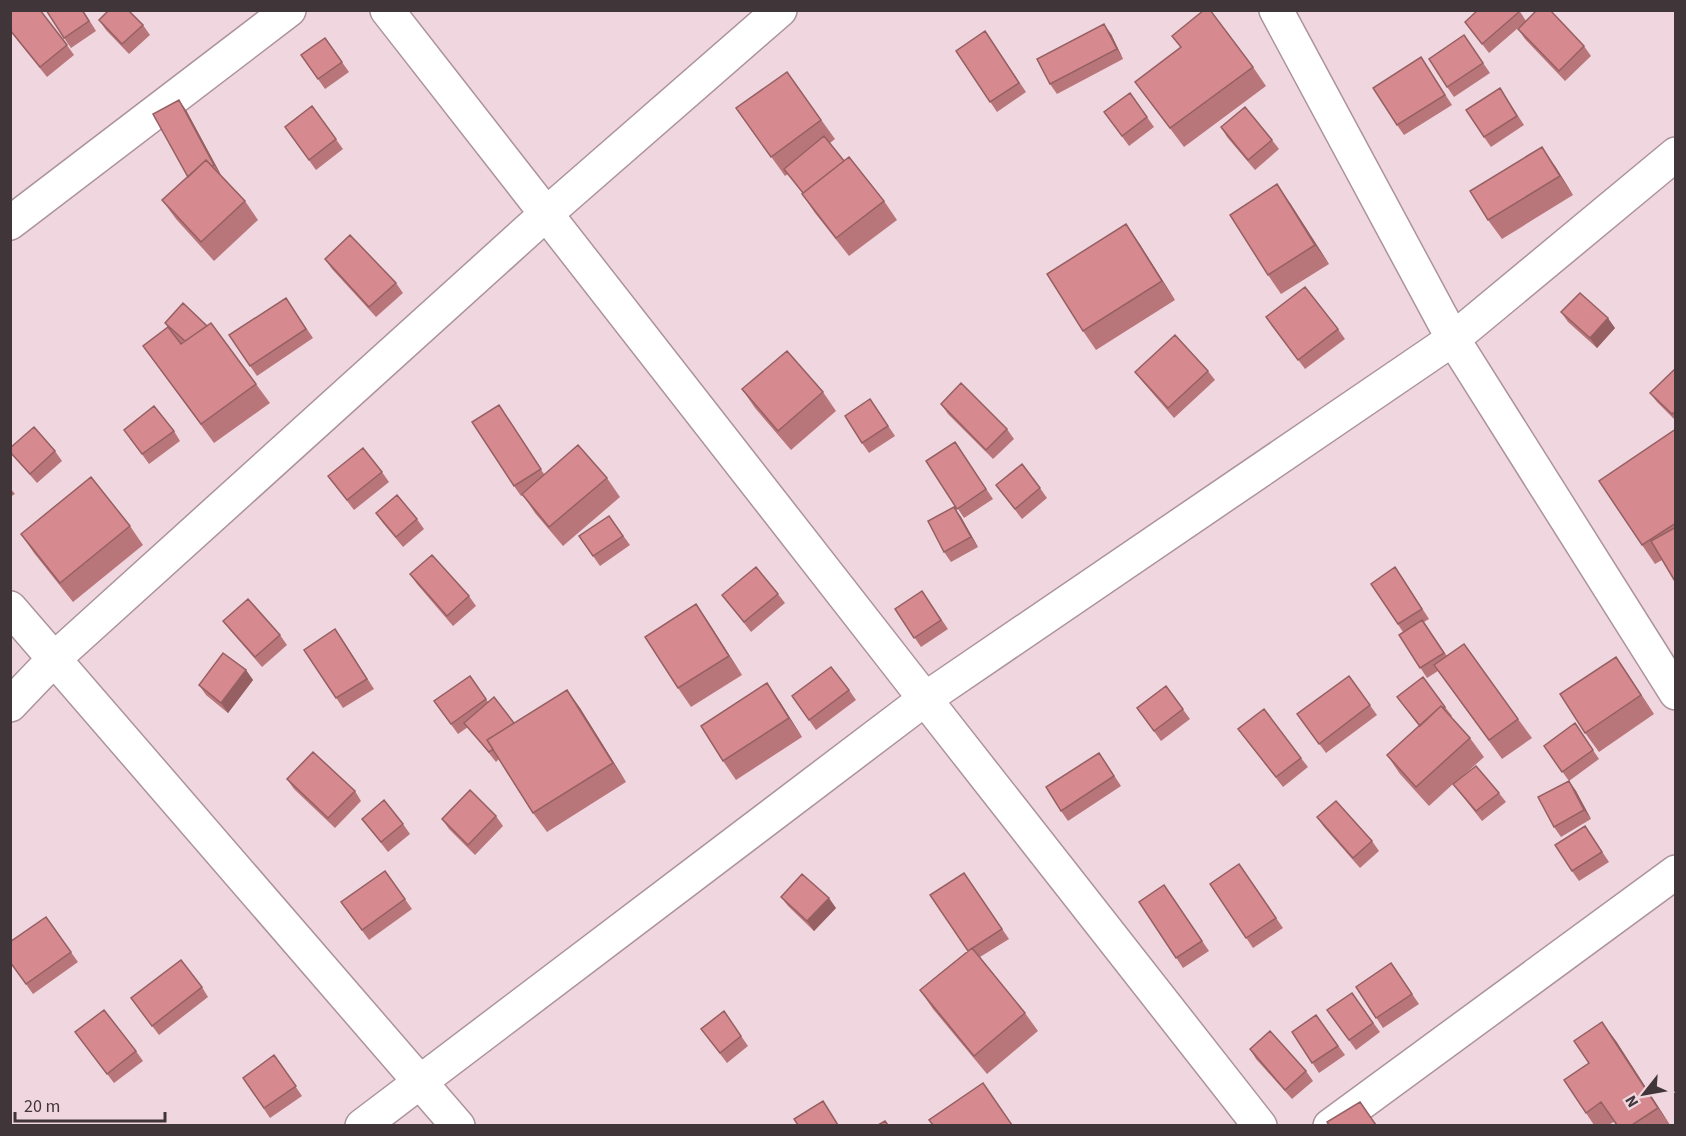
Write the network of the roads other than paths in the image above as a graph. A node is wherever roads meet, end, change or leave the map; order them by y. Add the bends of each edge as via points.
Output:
1 (289, 10) edge
2 (387, 10) edge
3 (780, 10) edge
4 (1281, 13) edge
5 (1676, 154) edge
6 (546, 214) junction
7 (10, 223) edge
8 (1453, 339) junction
9 (10, 608) edge
10 (54, 659) junction
11 (1676, 693) edge
12 (925, 699) junction
13 (10, 705) edge
14 (1676, 872) edge
15 (420, 1082) junction
16 (362, 1125) edge
17 (458, 1125) edge
18 (1260, 1125) edge
19 (1330, 1125) edge

1 - 7 street
2 - 6 street
3 - 6 street
4 - 8 street
5 - 8 street
6 - 10 street
6 - 12 street
8 - 11 street
8 - 12 street
9 - 10 street
10 - 13 street
10 - 15 street
12 - 15 street
12 - 18 street
14 - 19 street
15 - 16 street
15 - 17 street

